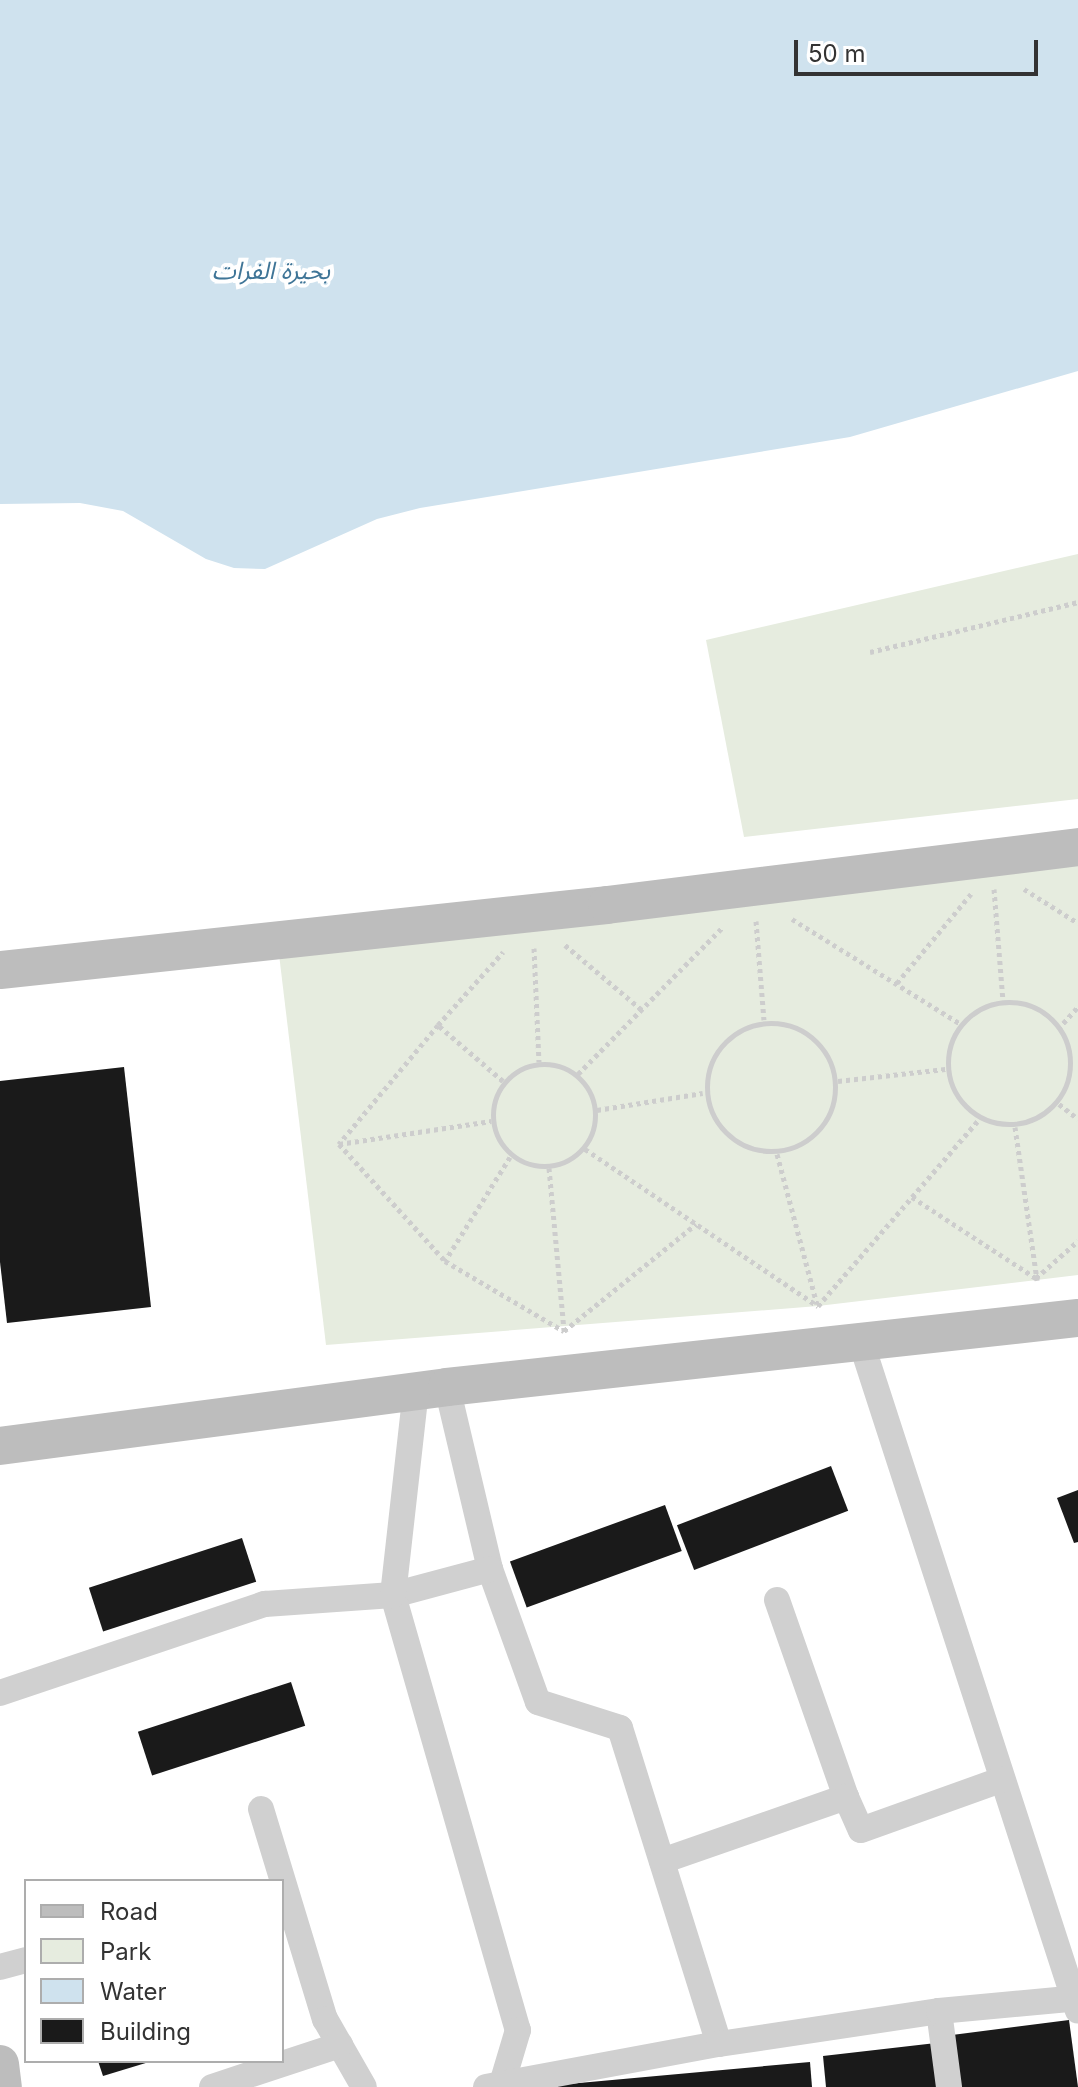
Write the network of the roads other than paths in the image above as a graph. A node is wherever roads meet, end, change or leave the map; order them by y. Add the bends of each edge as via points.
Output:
1 (1078, 847) edge
2 (0, 970) edge
3 (1060, 1320) edge
4 (844, 1341) junction
5 (432, 1389) junction
6 (0, 1446) edge
7 (490, 1569) junction
8 (393, 1595) junction
9 (777, 1600) dead end
10 (0, 1693) edge
11 (1001, 1780) junction
12 (846, 1797) junction
13 (261, 1809) dead end
14 (662, 1861) junction
15 (281, 1879) edge
16 (284, 1888) edge
17 (24, 1961) edge
18 (0, 1967) edge
19 (1075, 2002) edge
20 (939, 2011) junction
21 (719, 2044) junction
22 (340, 2045) junction
23 (0, 2064) edge
24 (496, 2086) edge
25 (3, 2087) edge
26 (212, 2087) edge
27 (364, 2087) edge
28 (949, 2087) edge

1 - 2 main road via 607,905
3 - 4 main road
4 - 5 main road
4 - 11 street
5 - 6 main road
5 - 7 street
5 - 8 street
7 - 8 street
7 - 14 street via 538,1702 620,1728
8 - 10 street via 265,1604
8 - 24 street via 518,2030
9 - 12 street
11 - 12 street via 861,1830
11 - 19 street
12 - 14 street
13 - 15 street
14 - 21 street
16 - 22 street via 325,2019
17 - 18 street
19 - 20 street
20 - 21 street
20 - 28 street
21 - 24 street
22 - 26 street
22 - 27 street
23 - 25 main road

